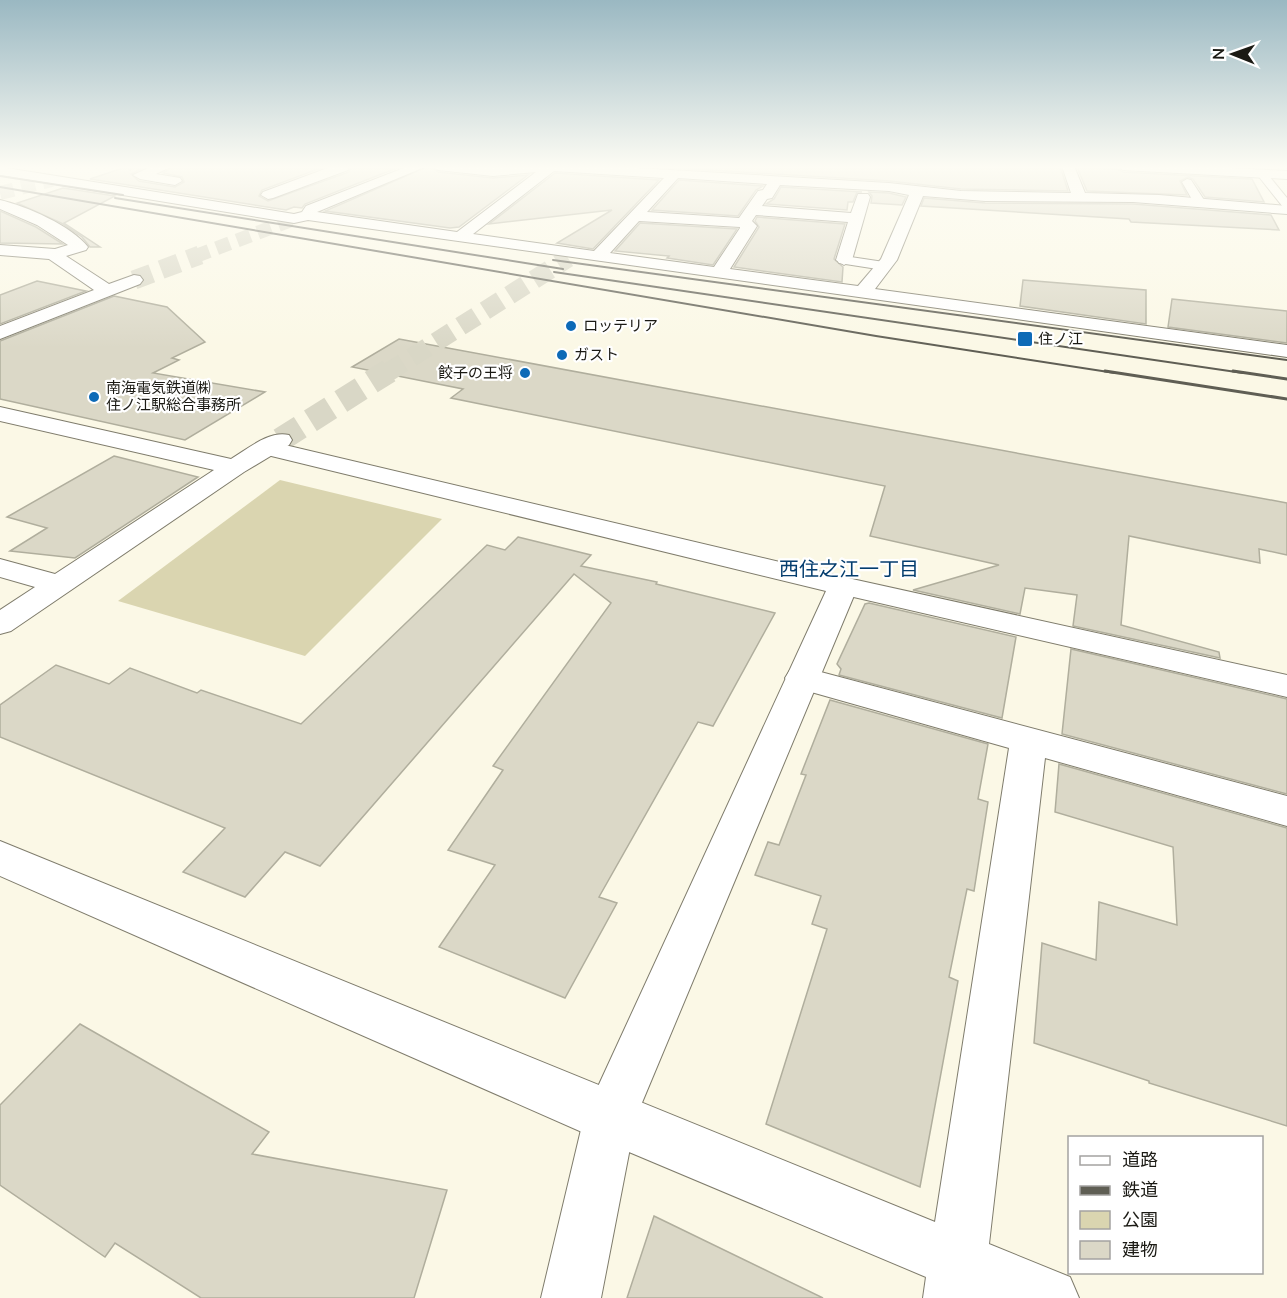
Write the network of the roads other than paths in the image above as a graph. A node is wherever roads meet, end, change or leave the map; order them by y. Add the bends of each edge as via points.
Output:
1 (51, 227) edge
2 (397, 227) edge
3 (474, 227) edge
4 (626, 227) edge
5 (749, 227) edge
6 (854, 227) edge
7 (903, 227) edge
8 (460, 237) junction
9 (0, 250) edge
10 (30, 251) junction
11 (53, 254) junction
12 (598, 256) junction
13 (844, 260) joint
14 (0, 261) edge
15 (719, 273) junction
16 (134, 280) tunnel mouth
17 (873, 280) junction
18 (108, 291) junction
19 (0, 333) edge
20 (1287, 333) edge
21 (1287, 351) edge
22 (0, 414) edge
23 (235, 467) junction
24 (0, 568) edge
25 (60, 584) junction
26 (843, 586) junction
27 (0, 624) edge
28 (802, 678) junction
29 (1287, 686) edge
30 (1029, 741) junction
31 (1287, 811) edge
32 (0, 858) edge
33 (610, 1117) junction
34 (955, 1279) edge
35 (571, 1298) edge
36 (1049, 1298) edge

1 - 11 street via 80,247
2 - 8 street
3 - 8 street
4 - 12 street
5 - 15 street
6 - 13 street
7 - 17 street via 889,260
8 - 12 street
9 - 10 street
10 - 11 street
10 - 14 street
11 - 18 street
12 - 15 street
13 - 17 lane
15 - 17 street
16 - 18 street
17 - 20 street
17 - 21 street
18 - 19 street
22 - 23 street
23 - 25 street
23 - 26 street via 274,444
24 - 25 street
25 - 27 street
26 - 28 street
26 - 29 street
28 - 30 street
28 - 33 street
30 - 31 street
30 - 34 street
32 - 33 street
33 - 34 street
33 - 35 street
34 - 36 street

